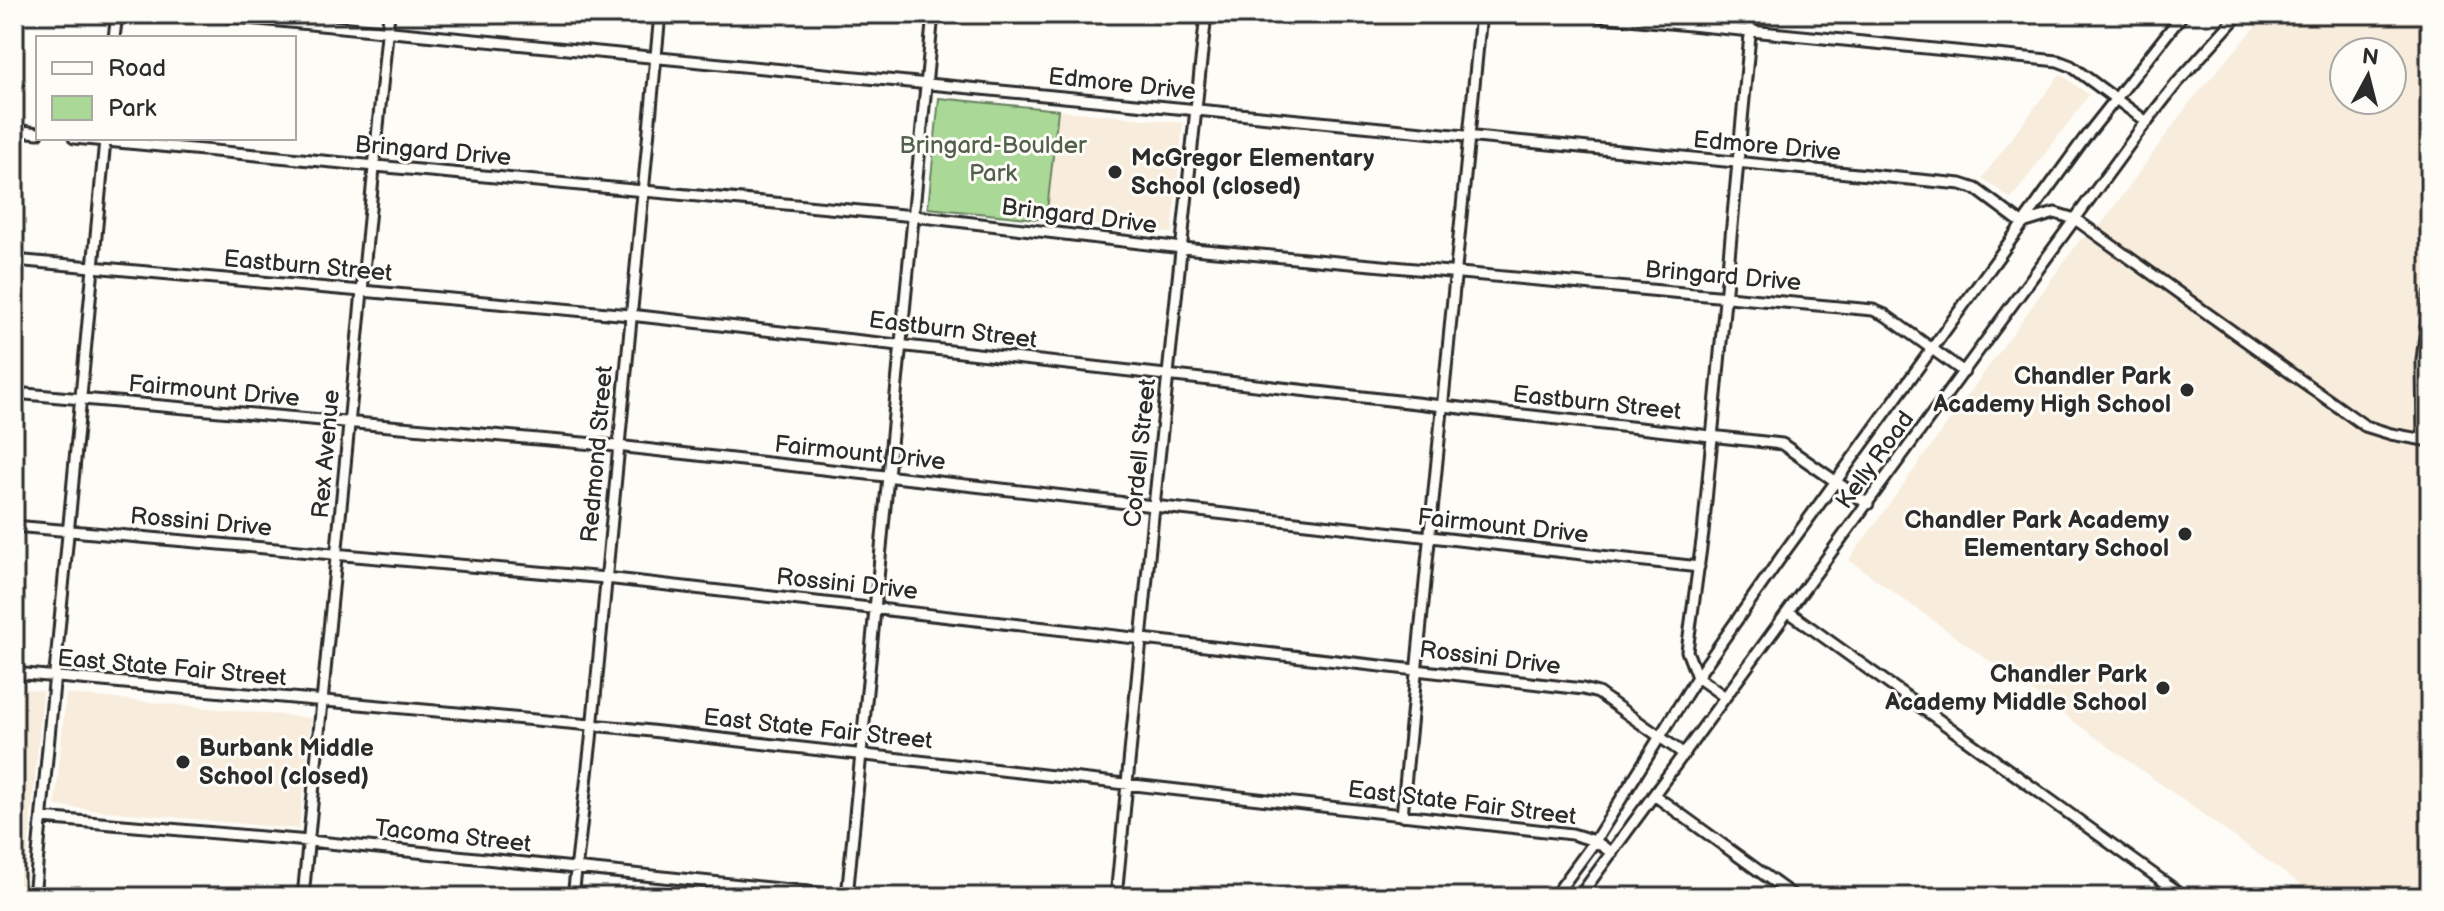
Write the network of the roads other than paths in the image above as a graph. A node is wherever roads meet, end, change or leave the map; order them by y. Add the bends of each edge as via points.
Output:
1 (117, 14) edge
2 (206, 14) edge
3 (389, 14) edge
4 (660, 14) edge
5 (933, 14) edge
6 (1206, 14) edge
7 (1481, 14) edge
8 (1577, 14) edge
9 (1752, 14) edge
10 (2183, 14) edge
11 (2239, 14) edge
12 (1750, 30) junction
13 (387, 32) junction
14 (114, 36) edge
15 (655, 58) junction
16 (925, 84) junction
17 (2115, 98) junction
18 (1197, 111) junction
19 (2147, 122) junction
20 (14, 130) edge
21 (36, 133) edge
22 (1470, 137) junction
23 (105, 140) edge
24 (1738, 163) junction
25 (373, 165) junction
26 (643, 190) junction
27 (914, 216) junction
28 (2075, 219) junction
29 (2023, 224) junction
30 (1182, 248) junction
31 (14, 260) edge
32 (92, 267) junction
33 (1457, 272) junction
34 (361, 290) junction
35 (2430, 294) edge
36 (1725, 296) junction
37 (630, 315) junction
38 (902, 344) junction
39 (1932, 349) junction
40 (1964, 372) junction
41 (1169, 376) junction
42 (14, 393) edge
43 (80, 399) junction
44 (1444, 406) junction
45 (349, 423) junction
46 (1712, 435) junction
47 (2426, 440) edge
48 (617, 446) junction
49 (889, 476) junction
50 (1836, 480) junction
51 (1868, 504) junction
52 (1154, 507) junction
53 (14, 526) edge
54 (67, 531) junction
55 (1430, 538) junction
56 (337, 554) junction
57 (1699, 567) junction
58 (606, 578) junction
59 (876, 608) junction
60 (1789, 612) junction
61 (1140, 638) junction
62 (1418, 670) junction
63 (14, 673) edge
64 (1697, 677) junction
65 (54, 678) junction
66 (1725, 697) junction
67 (323, 702) junction
68 (592, 726) junction
69 (1660, 735) junction
70 (861, 754) junction
71 (1684, 754) junction
72 (1127, 784) junction
73 (1654, 795) junction
74 (1402, 816) junction
75 (42, 818) junction
76 (309, 841) junction
77 (1595, 841) junction
78 (1612, 853) junction
79 (576, 868) junction
80 (847, 896) edge
81 (34, 897) edge
82 (303, 897) edge
83 (573, 897) edge
84 (859, 897) edge
85 (1116, 897) edge
86 (1554, 897) edge
87 (1579, 897) edge
88 (1795, 897) edge
89 (2185, 897) edge

1 - 14 street
2 - 13 street, Edmore Drive
3 - 13 street, Rex Avenue
4 - 15 street, Redmond Street
5 - 16 street
6 - 18 street, Cordell Street
7 - 22 street
8 - 12 street
9 - 12 street
10 - 17 street, Kelly Road
11 - 19 street, Kelly Road
12 - 17 street via 2058,61
12 - 24 street
13 - 15 street, Edmore Drive
13 - 25 street, Rex Avenue
15 - 16 street, Edmore Drive
15 - 26 street, Redmond Street
16 - 18 street, Edmore Drive
16 - 27 street
17 - 19 street
17 - 29 street, Kelly Road
18 - 22 street, Edmore Drive
18 - 30 street, Cordell Street
19 - 28 street, Kelly Road
20 - 21 street
22 - 24 street, Edmore Drive
22 - 33 street
23 - 25 street, Bringard Drive
23 - 32 street
24 - 29 street, Edmore Drive via 1971,186
24 - 36 street
25 - 26 street, Bringard Drive
25 - 34 street, Rex Avenue
26 - 27 street, Bringard Drive
26 - 37 street, Redmond Street
27 - 30 street, Bringard Drive
27 - 38 street
28 - 29 street via 2055,213
28 - 40 street, Kelly Road
28 - 47 street via 2365,426
29 - 39 street, Kelly Road
30 - 33 street, Bringard Drive
30 - 41 street, Cordell Street
31 - 32 street, Eastburn Street
32 - 34 street, Eastburn Street
32 - 43 street
33 - 36 street, Bringard Drive
33 - 44 street
34 - 37 street, Eastburn Street
34 - 45 street, Rex Avenue
35 - 47 street via 2422,360
36 - 39 street, Bringard Drive via 1873,310
36 - 46 street
37 - 38 street, Eastburn Street
37 - 48 street, Redmond Street
38 - 41 street, Eastburn Street
38 - 49 street
39 - 40 street, Bringard Drive
39 - 50 street, Kelly Road
40 - 51 street, Kelly Road
41 - 44 street, Eastburn Street
41 - 52 street, Cordell Street
42 - 43 street, Fairmount Drive
43 - 45 street, Fairmount Drive
43 - 54 street
44 - 46 street, Eastburn Street
44 - 55 street
45 - 48 street, Fairmount Drive
45 - 56 street, Rex Avenue
46 - 50 street, Eastburn Street via 1787,445
46 - 57 street
48 - 49 street, Fairmount Drive
48 - 58 street, Redmond Street
49 - 52 street, Fairmount Drive
49 - 59 street
50 - 51 street, Eastburn Street
50 - 64 street, Kelly Road
51 - 60 street, Kelly Road
52 - 55 street, Fairmount Drive
52 - 61 street, Cordell Street
53 - 54 street, Rossini Drive
54 - 56 street, Rossini Drive
54 - 65 street
55 - 57 street, Fairmount Drive
55 - 62 street
56 - 58 street, Rossini Drive
56 - 67 street, Rex Avenue
57 - 64 street via 1687,651
58 - 59 street, Rossini Drive
58 - 68 street, Redmond Street
59 - 61 street, Rossini Drive
59 - 70 street
60 - 66 street, Kelly Road
60 - 89 street
61 - 62 street, Rossini Drive
61 - 72 street, Cordell Street
62 - 69 street, Rossini Drive via 1589,690
62 - 74 street
63 - 65 street, East State Fair Street
64 - 66 street
64 - 69 street, Kelly Road
65 - 67 street, East State Fair Street
65 - 75 street
66 - 71 street, Kelly Road
67 - 68 street, East State Fair Street
67 - 76 street, Rex Avenue
68 - 70 street, East State Fair Street
68 - 79 street, Redmond Street
69 - 71 street, Rossini Drive
69 - 77 street, Kelly Road
70 - 72 street, East State Fair Street
70 - 80 street
71 - 73 street, Kelly Road
72 - 74 street, East State Fair Street
72 - 85 street, Cordell Street
73 - 78 street, Kelly Road
73 - 88 street
74 - 77 street, East State Fair Street
75 - 76 street, Tacoma Street
75 - 81 street
76 - 79 street, Tacoma Street
76 - 82 street, Rex Avenue
77 - 78 street, East State Fair Street
77 - 86 street, Kelly Road
78 - 87 street, Kelly Road
79 - 80 street, Tacoma Street
79 - 83 street, Redmond Street
80 - 84 street, Tacoma Street

